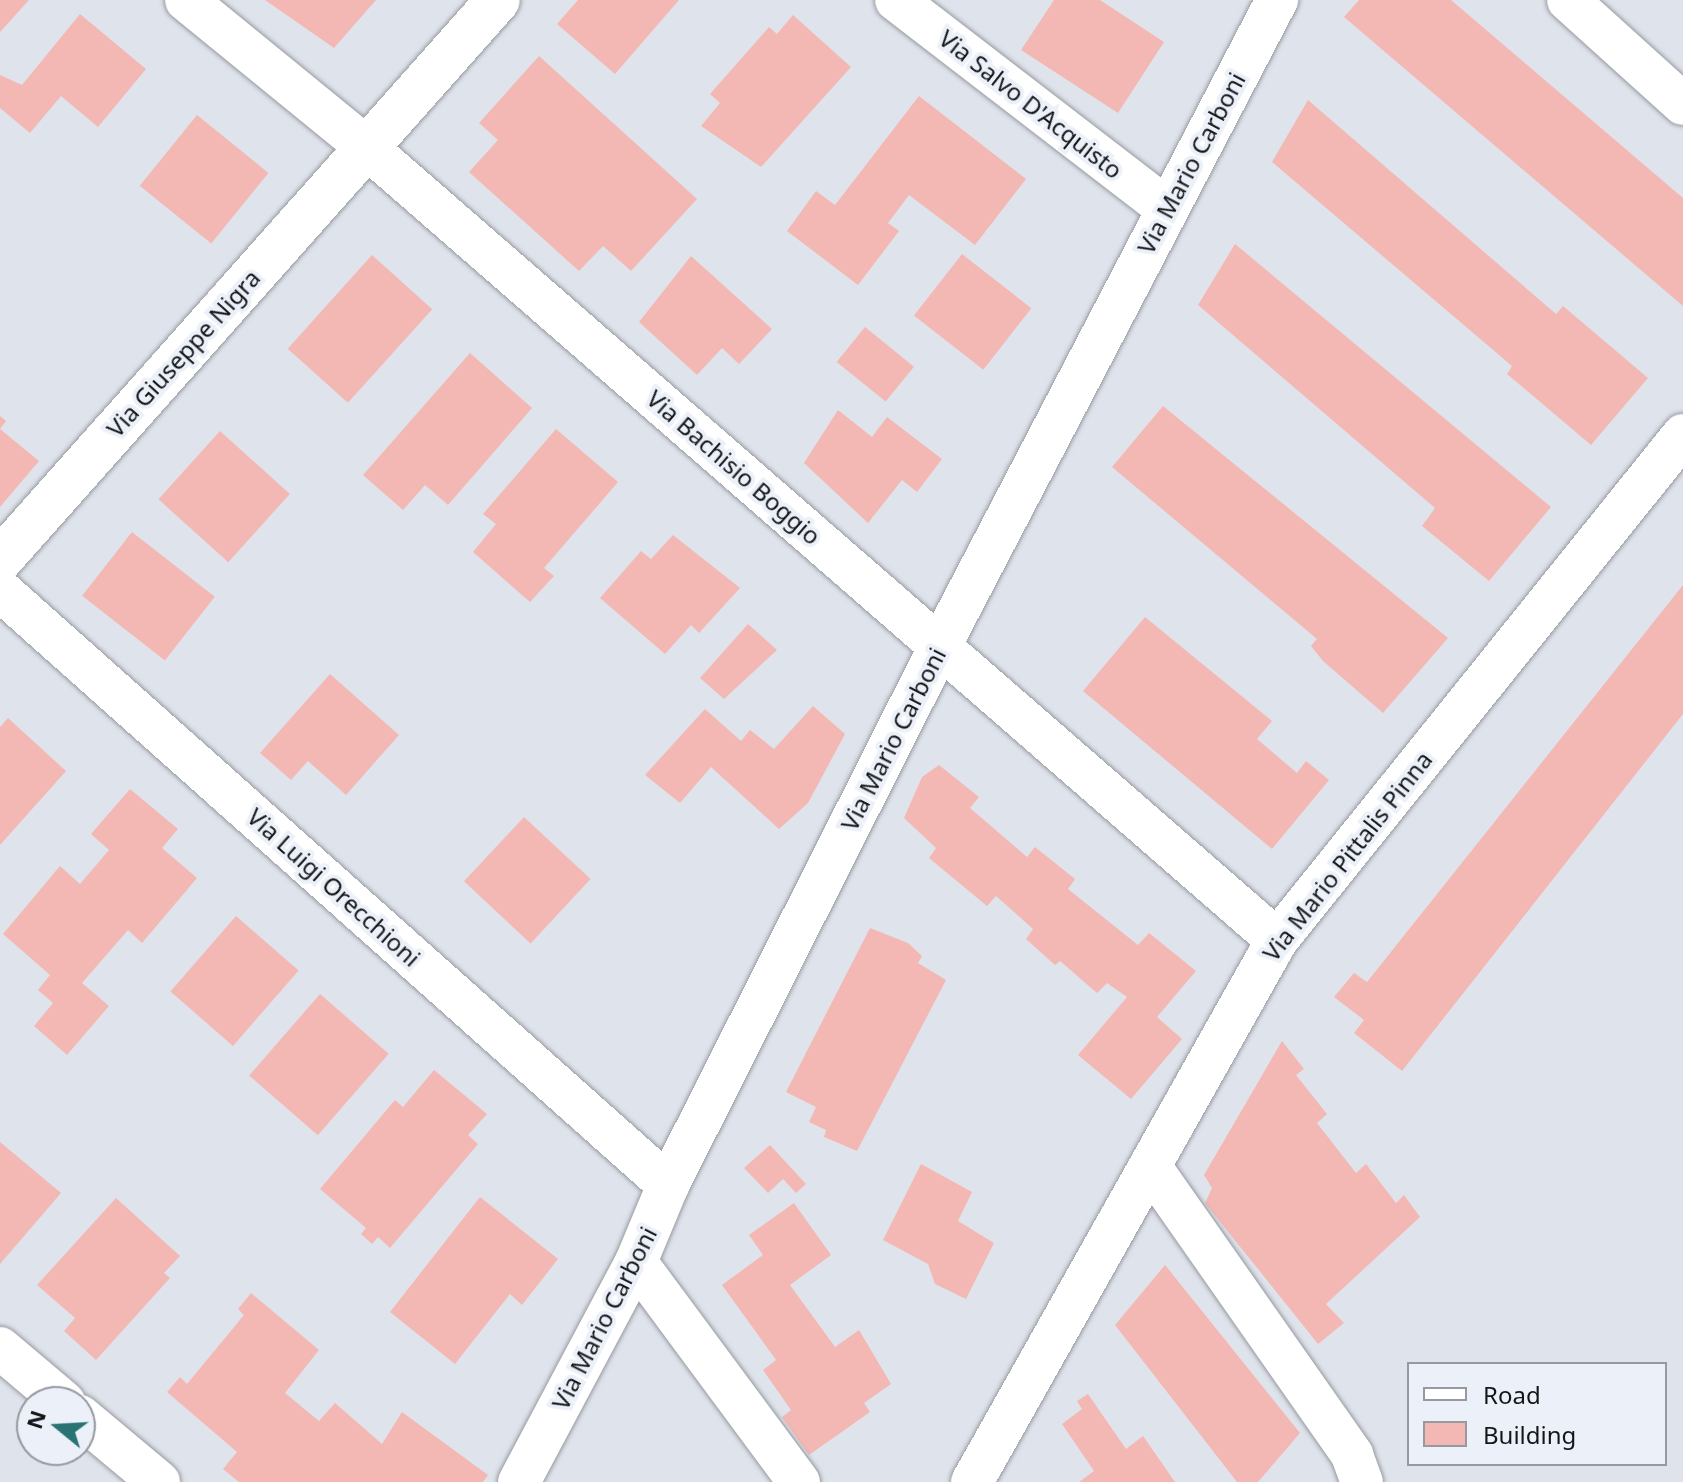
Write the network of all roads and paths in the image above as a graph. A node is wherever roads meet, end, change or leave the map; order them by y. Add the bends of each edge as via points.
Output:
1 (186, 0) edge
2 (498, 0) edge
3 (896, 0) edge
4 (1277, 0) edge
5 (1568, 0) edge
6 (1683, 104) edge
7 (366, 147) junction
8 (1167, 209) junction
9 (1683, 435) edge
10 (0, 560) edge
11 (0, 590) edge
12 (940, 646) junction
13 (1277, 940) junction
14 (1150, 1166) junction
15 (668, 1185) junction
16 (636, 1262) junction
17 (0, 1348) edge
18 (45, 1386) edge
19 (96, 1429) edge
20 (159, 1482) edge
21 (519, 1482) edge
22 (799, 1482) edge
23 (972, 1482) edge
24 (1362, 1482) edge

1 - 7 street, Via Bachisio Boggio
2 - 7 street, Via Giuseppe Nigra
3 - 8 street, Via Salvo D'Acquisto
4 - 8 street, Via Mario Carboni
5 - 6 street
7 - 10 street, Via Giuseppe Nigra
7 - 12 street, Via Bachisio Boggio
8 - 12 street, Via Mario Carboni
9 - 13 street, Via Mario Pittalis Pinna
11 - 15 street, Via Luigi Orecchioni
12 - 13 street, Via Bachisio Boggio
12 - 15 street, Via Mario Carboni
13 - 14 street, Via Mario Pittalis Pinna
14 - 23 street, Via Mario Pittalis Pinna
14 - 24 street via 1352,1455
15 - 16 street, Via Mario Carboni
16 - 21 street, Via Mario Carboni
16 - 22 street
17 - 18 street
19 - 20 street

